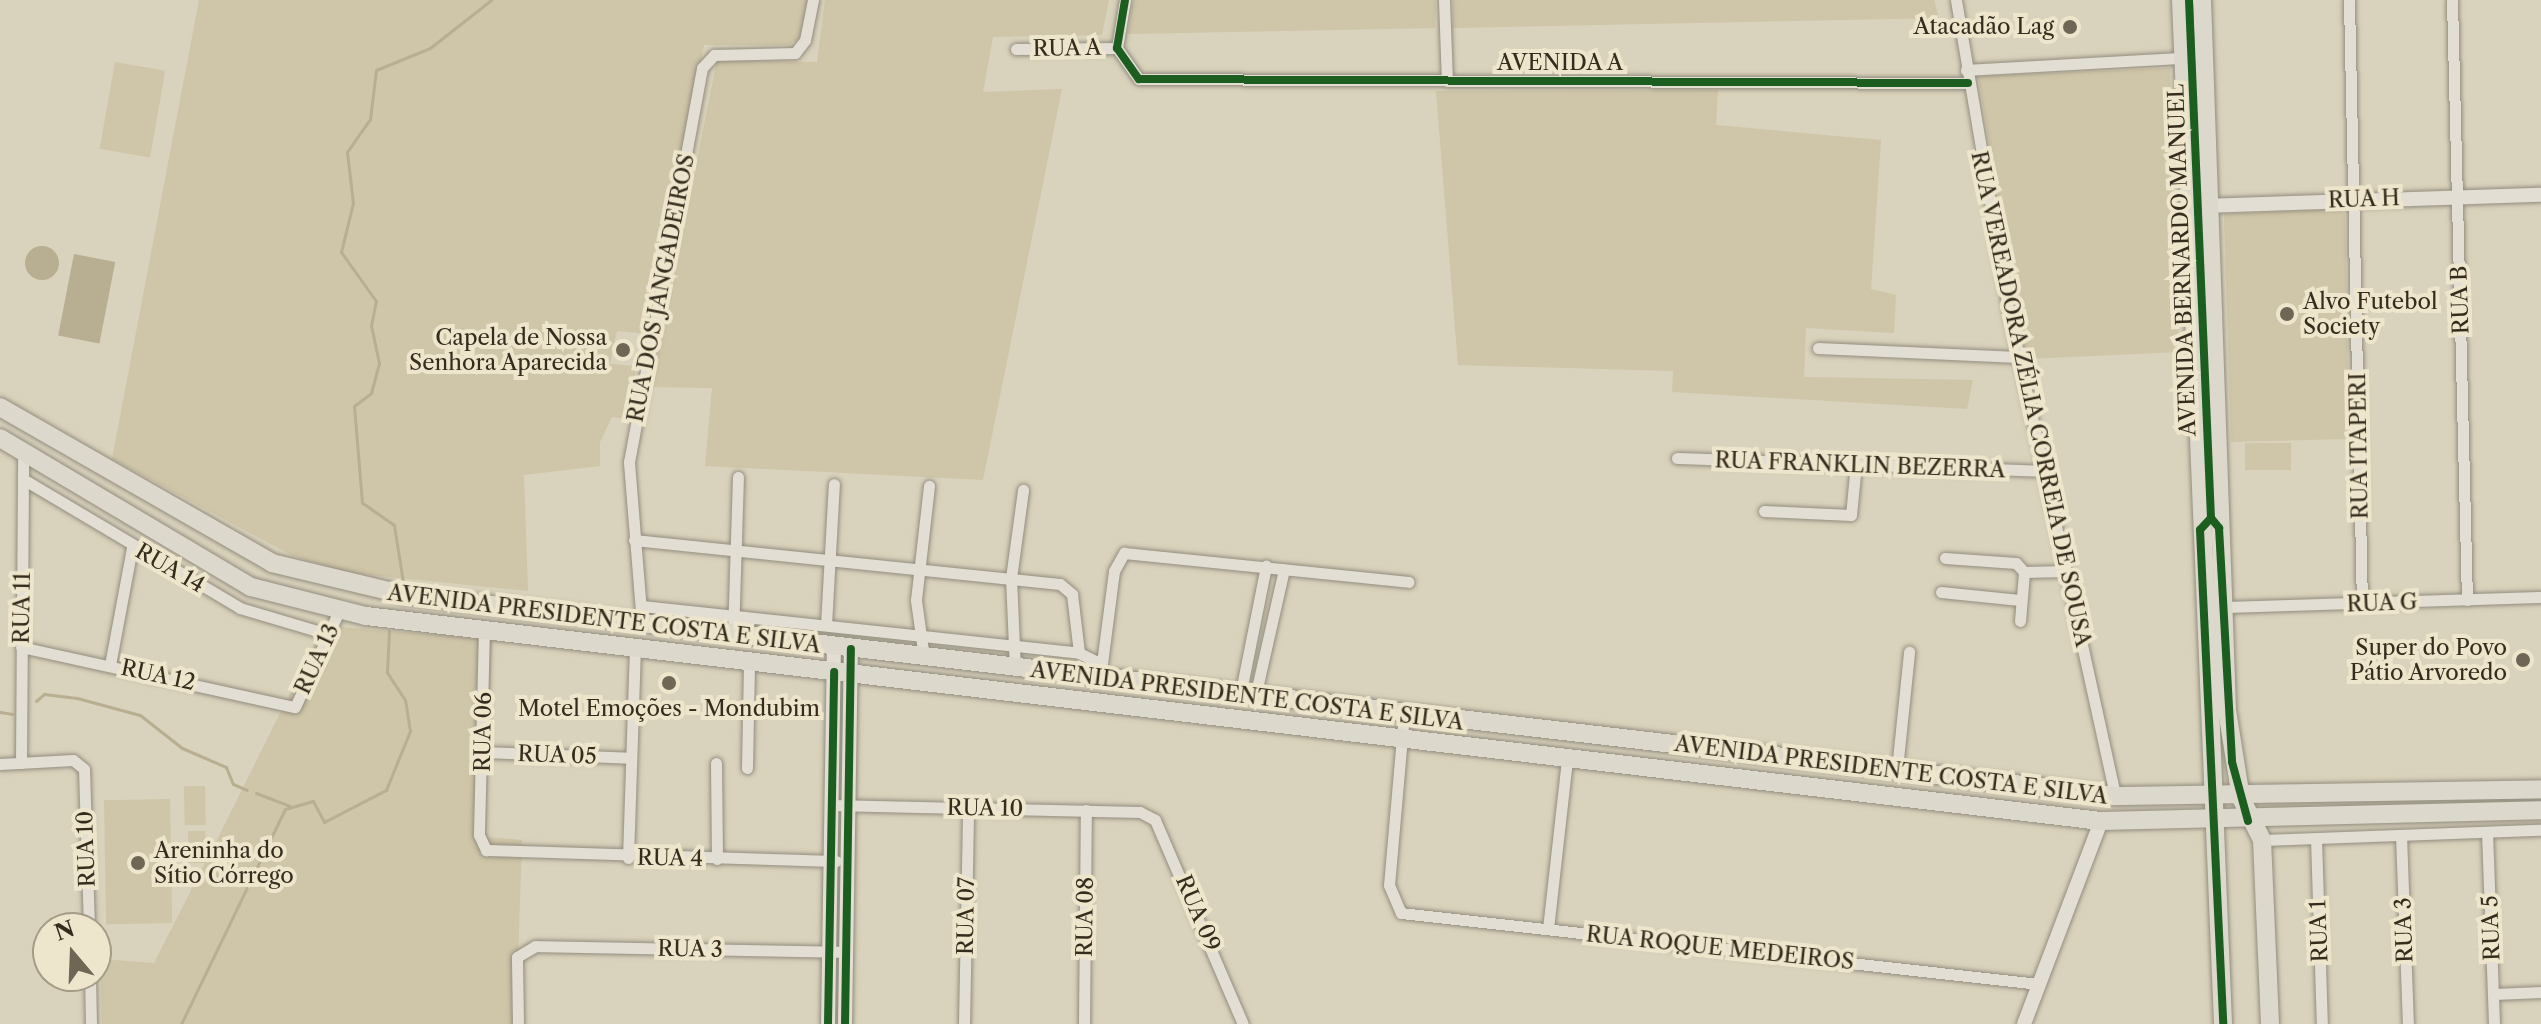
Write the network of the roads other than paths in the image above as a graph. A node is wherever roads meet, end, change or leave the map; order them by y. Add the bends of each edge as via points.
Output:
1 (813, 0) edge
2 (1125, 0) edge
3 (1444, 0) edge
4 (1956, 0) edge
5 (2181, 0) edge
6 (2202, 0) edge
7 (2349, 0) edge
8 (2452, 0) edge
9 (1117, 48) junction
10 (1016, 49) dead end
11 (2183, 58) junction
12 (1966, 70) junction
13 (1447, 81) junction
14 (1968, 83) junction
15 (2541, 195) edge
16 (2456, 196) junction
17 (2352, 200) junction
18 (2211, 205) junction
19 (2188, 206) junction
20 (1818, 348) dead end
21 (2018, 357) junction
22 (0, 407) edge
23 (0, 438) edge
24 (23, 453) junction
25 (1677, 458) dead end
26 (1856, 464) junction
27 (2043, 471) junction
28 (113, 476) junction
29 (738, 477) dead end
30 (23, 479) junction
31 (834, 484) dead end
32 (929, 486) dead end
33 (133, 488) junction
34 (1023, 490) dead end
35 (102, 497) junction
36 (121, 508) junction
37 (1764, 511) dead end
38 (634, 540) junction
39 (132, 547) junction
40 (733, 550) junction
41 (1945, 558) dead end
42 (827, 560) junction
43 (1266, 566) junction
44 (1284, 569) junction
45 (920, 570) junction
46 (2066, 571) junction
47 (2024, 572) junction
48 (1011, 578) junction
49 (1409, 582) dead end
50 (1941, 592) dead end
51 (2541, 597) edge
52 (2020, 600) junction
53 (2467, 600) junction
54 (2362, 604) junction
55 (2224, 607) junction
56 (339, 611) junction
57 (566, 611) junction
58 (589, 614) junction
59 (732, 614) junction
60 (642, 615) junction
61 (2020, 621) dead end
62 (826, 625) junction
63 (484, 628) junction
64 (327, 634) junction
65 (733, 635) junction
66 (564, 637) junction
67 (921, 637) junction
68 (586, 639) junction
69 (635, 645) junction
70 (21, 647) junction
71 (1015, 647) junction
72 (843, 648) junction
73 (1909, 652) dead end
74 (1079, 653) junction
75 (924, 658) junction
76 (749, 662) junction
77 (110, 665) junction
78 (990, 667) junction
79 (1020, 670) junction
80 (1101, 672) junction
81 (843, 673) junction
82 (985, 690) junction
83 (1024, 695) junction
84 (1248, 697) junction
85 (295, 707) joint
86 (1404, 714) junction
87 (1402, 739) junction
88 (1698, 747) junction
89 (483, 752) junction
90 (630, 758) junction
91 (1567, 759) junction
92 (21, 763) junction
93 (716, 763) dead end
94 (0, 764) edge
95 (747, 768) dead end
96 (1897, 769) junction
97 (1696, 774) junction
98 (1968, 777) junction
99 (2022, 784) junction
100 (2541, 789) edge
101 (2115, 796) junction
102 (2241, 798) junction
103 (2217, 799) junction
104 (1947, 803) junction
105 (831, 805) junction
106 (850, 805) junction
107 (968, 808) junction
108 (1086, 810) junction
109 (2006, 810) junction
110 (2541, 810) edge
111 (1140, 812) joint
112 (2101, 821) junction
113 (2217, 821) junction
114 (2248, 821) junction
115 (2541, 830) edge
116 (2487, 832) junction
117 (2401, 835) junction
118 (2316, 838) junction
119 (2262, 840) junction
120 (492, 852) joint
121 (628, 858) junction
122 (717, 859) junction
123 (832, 861) junction
124 (849, 861) junction
125 (88, 912) edge
126 (1548, 929) junction
127 (838, 952) junction
128 (2039, 984) junction
129 (90, 992) edge
130 (2541, 992) edge
131 (2494, 994) junction
132 (91, 1024) edge
133 (518, 1024) edge
134 (828, 1024) edge
135 (845, 1024) edge
136 (964, 1024) edge
137 (1084, 1024) edge
138 (1243, 1024) edge
139 (2024, 1024) edge
140 (2223, 1024) edge
141 (2270, 1024) edge
142 (2322, 1024) edge
143 (2408, 1024) edge
144 (2494, 1024) edge

1 - 38 street, RUA DOS JANGADEIROS via 805,40 786,56 722,54 702,68 635,418 629,462
2 - 9 street
3 - 13 street
4 - 12 street, RUA VEREADORA ZÉLIA CORREIA DE SOUSA
5 - 11 main road, AVENIDA BERNARDO MANUEL
6 - 18 main road, AVENIDA BERNARDO MANUEL
7 - 17 street, RUA ITAPERI
8 - 16 street, RUA B
9 - 10 street, RUA A
9 - 13 street, AVENIDA A via 1132,73 1151,79
11 - 12 street
11 - 19 main road, AVENIDA BERNARDO MANUEL
12 - 14 street, RUA VEREADORA ZÉLIA CORREIA DE SOUSA
13 - 14 street, AVENIDA A
14 - 21 street, RUA VEREADORA ZÉLIA CORREIA DE SOUSA
15 - 16 street, RUA H
16 - 17 street, RUA H
16 - 53 street, RUA B
17 - 18 street, RUA H
17 - 54 street, RUA ITAPERI
18 - 19 street, RUA H
18 - 55 main road, AVENIDA BERNARDO MANUEL
19 - 103 main road, AVENIDA BERNARDO MANUEL
20 - 21 street
21 - 27 street, RUA VEREADORA ZÉLIA CORREIA DE SOUSA
22 - 28 main road, AVENIDA PRESIDENTE COSTA E SILVA
23 - 24 main road, AVENIDA PRESIDENTE COSTA E SILVA
24 - 30 street, RUA 11
24 - 35 main road, AVENIDA PRESIDENTE COSTA E SILVA
25 - 26 street, RUA FRANKLIN BEZERRA
26 - 27 street, RUA FRANKLIN BEZERRA
26 - 37 street via 1851,515
27 - 46 street, RUA VEREADORA ZÉLIA CORREIA DE SOUSA
28 - 33 main road, AVENIDA PRESIDENTE COSTA E SILVA
28 - 35 main road
29 - 40 street
30 - 39 street, RUA 14
30 - 70 street, RUA 11
31 - 42 street
32 - 45 street
33 - 36 main road
33 - 57 main road, AVENIDA PRESIDENTE COSTA E SILVA via 297,573 405,595
34 - 48 street
35 - 36 main road, AVENIDA PRESIDENTE COSTA E SILVA
36 - 56 main road, AVENIDA PRESIDENTE COSTA E SILVA via 251,587
38 - 40 street
38 - 60 street, RUA DOS JANGADEIROS
39 - 64 street, RUA 14 via 240,608
39 - 77 street
40 - 42 street
40 - 59 street
41 - 47 street via 2016,563
42 - 45 street
42 - 62 street
43 - 44 street
43 - 80 street via 1124,553 1114,571
43 - 84 street
44 - 49 street
44 - 84 street
45 - 48 street
45 - 67 street
46 - 47 street
46 - 101 street, RUA VEREADORA ZÉLIA CORREIA DE SOUSA
47 - 52 street
48 - 71 street
48 - 74 street via 1070,588
50 - 52 street
51 - 53 street, RUA G
52 - 61 street
53 - 54 street, RUA G
54 - 55 street, RUA G
55 - 102 main road, AVENIDA BERNARDO MANUEL via 2227,710
56 - 63 main road, AVENIDA PRESIDENTE COSTA E SILVA
56 - 64 street, RUA 13
57 - 58 main road, AVENIDA PRESIDENTE COSTA E SILVA
57 - 66 main road
58 - 60 main road, AVENIDA PRESIDENTE COSTA E SILVA
58 - 68 main road
59 - 60 street
59 - 62 street
59 - 65 street
60 - 65 main road, AVENIDA PRESIDENTE COSTA E SILVA
62 - 67 street
63 - 66 main road, AVENIDA PRESIDENTE COSTA E SILVA
63 - 89 street, RUA 06
64 - 85 street, RUA 13
65 - 72 main road, AVENIDA PRESIDENTE COSTA E SILVA
66 - 68 main road, AVENIDA PRESIDENTE COSTA E SILVA
67 - 71 street
67 - 75 street
68 - 69 main road, AVENIDA PRESIDENTE COSTA E SILVA
69 - 76 main road, AVENIDA PRESIDENTE COSTA E SILVA
69 - 90 street
70 - 77 street, RUA 12
70 - 92 street, RUA 11
71 - 74 street
71 - 79 street
72 - 75 main road, AVENIDA PRESIDENTE COSTA E SILVA
72 - 81 street
73 - 96 street
74 - 80 street
75 - 78 main road, AVENIDA PRESIDENTE COSTA E SILVA
76 - 81 main road, AVENIDA PRESIDENTE COSTA E SILVA
76 - 95 street
77 - 85 street, RUA 12
78 - 79 main road, AVENIDA PRESIDENTE COSTA E SILVA
78 - 82 main road via 995,679
79 - 80 main road, AVENIDA PRESIDENTE COSTA E SILVA
79 - 83 main road
80 - 84 main road, AVENIDA PRESIDENTE COSTA E SILVA
81 - 82 main road, AVENIDA PRESIDENTE COSTA E SILVA
81 - 105 street
81 - 106 street
82 - 83 main road, AVENIDA PRESIDENTE COSTA E SILVA
83 - 87 main road, AVENIDA PRESIDENTE COSTA E SILVA
84 - 86 main road, AVENIDA PRESIDENTE COSTA E SILVA
86 - 87 street
86 - 88 main road, AVENIDA PRESIDENTE COSTA E SILVA
87 - 91 main road, AVENIDA PRESIDENTE COSTA E SILVA
87 - 126 street, RUA ROQUE MEDEIROS via 1389,885 1401,913
88 - 96 main road, AVENIDA PRESIDENTE COSTA E SILVA
88 - 97 main road
89 - 90 street, RUA 05
89 - 120 street, RUA 06 via 479,835
90 - 121 street
91 - 97 main road, AVENIDA PRESIDENTE COSTA E SILVA
91 - 126 street
92 - 94 street
92 - 125 street, RUA 10 via 73,760 84,769
93 - 122 street
96 - 98 main road, AVENIDA PRESIDENTE COSTA E SILVA
97 - 104 main road, AVENIDA PRESIDENTE COSTA E SILVA
98 - 99 main road, AVENIDA PRESIDENTE COSTA E SILVA
98 - 104 main road via 1979,786 1978,795
99 - 101 main road, AVENIDA PRESIDENTE COSTA E SILVA
99 - 109 main road via 2001,791
100 - 102 main road, AVENIDA PRESIDENTE COSTA E SILVA
101 - 103 main road, AVENIDA PRESIDENTE COSTA E SILVA
102 - 103 main road, AVENIDA PRESIDENTE COSTA E SILVA
102 - 114 main road, AVENIDA BERNARDO MANUEL
103 - 113 main road, AVENIDA BERNARDO MANUEL
104 - 109 main road, AVENIDA PRESIDENTE COSTA E SILVA
105 - 106 street, RUA 10
105 - 123 street
106 - 107 street, RUA 10
106 - 124 street
107 - 108 street, RUA 10
107 - 136 street, RUA 07
108 - 111 street, RUA 10
108 - 137 street, RUA 08
109 - 112 main road, AVENIDA PRESIDENTE COSTA E SILVA
110 - 114 main road, AVENIDA PRESIDENTE COSTA E SILVA
111 - 138 street, RUA 09 via 1166,834
112 - 113 main road, AVENIDA PRESIDENTE COSTA E SILVA
112 - 128 street
113 - 114 main road, AVENIDA PRESIDENTE COSTA E SILVA
113 - 140 main road, AVENIDA BERNARDO MANUEL
114 - 119 main road, AVENIDA BERNARDO MANUEL
115 - 116 street
116 - 117 street
116 - 131 street, RUA 5
117 - 118 street
117 - 143 street, RUA 3
118 - 119 street
118 - 142 street, RUA 1
119 - 141 main road
120 - 121 street, RUA 4
121 - 122 street, RUA 4
122 - 123 street, RUA 4
123 - 124 street, RUA 4
123 - 127 street
124 - 127 street
126 - 128 street, RUA ROQUE MEDEIROS
127 - 133 street, RUA 3 via 535,946 517,957
127 - 134 street
127 - 135 street
128 - 139 street
129 - 132 street
130 - 131 street
131 - 144 street, RUA 5

